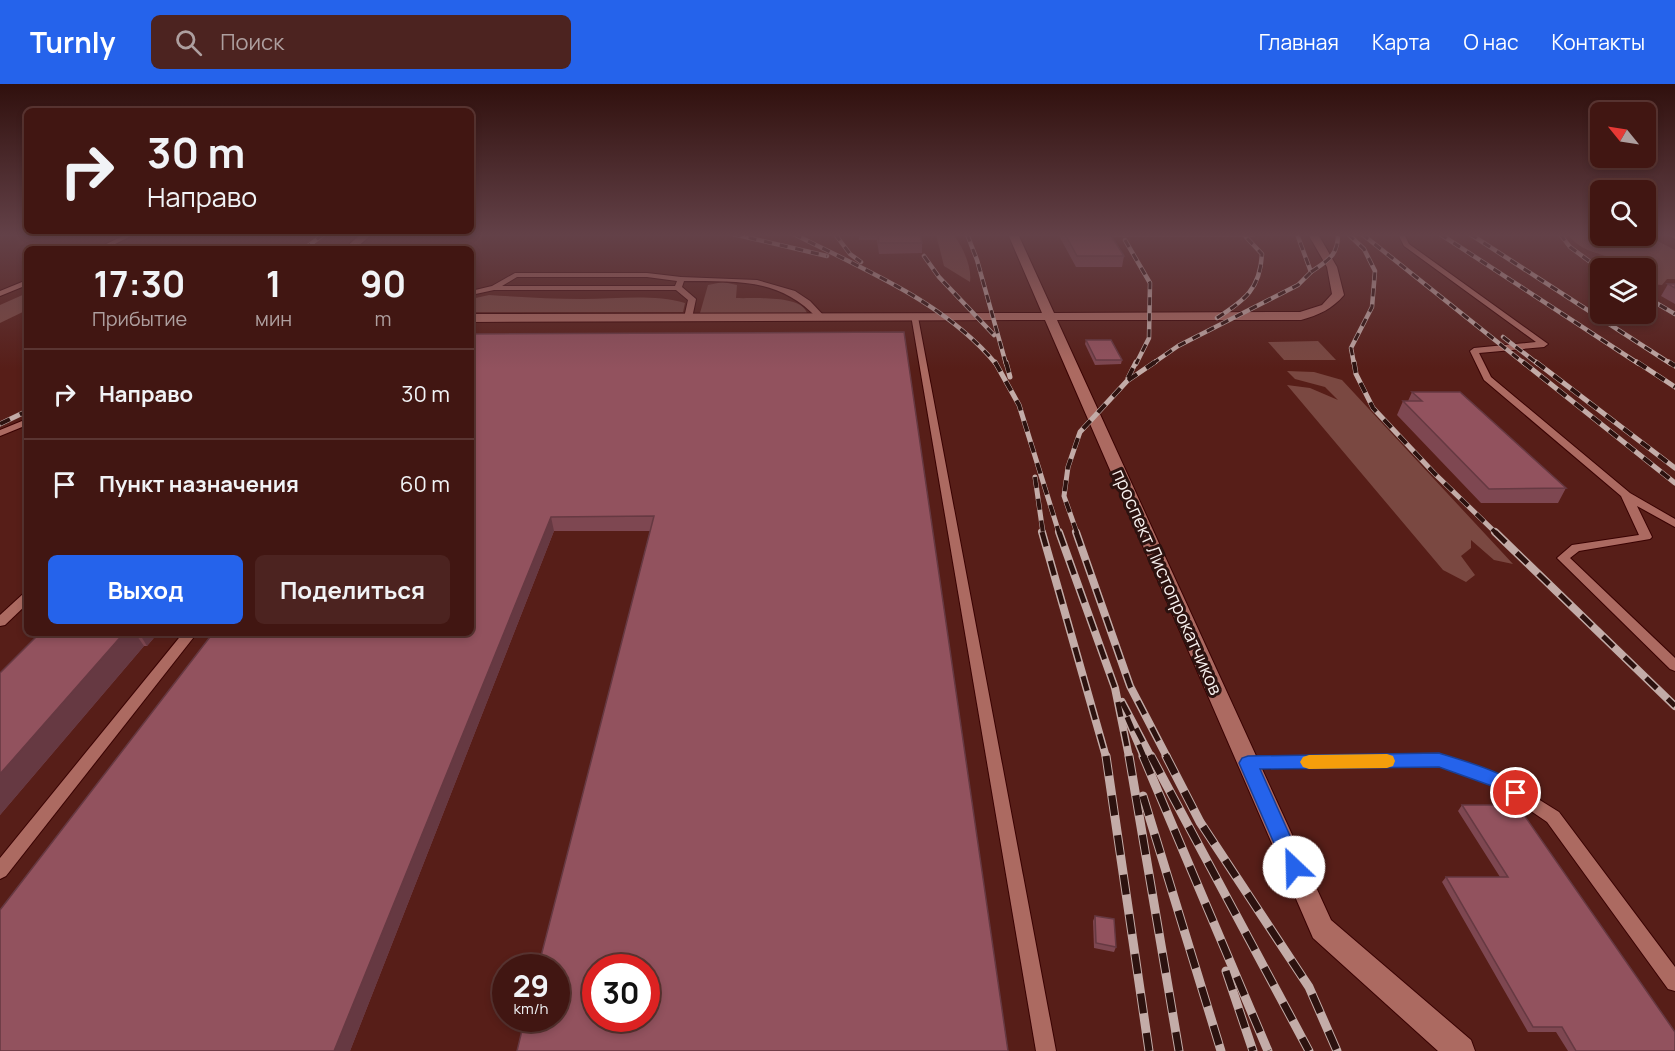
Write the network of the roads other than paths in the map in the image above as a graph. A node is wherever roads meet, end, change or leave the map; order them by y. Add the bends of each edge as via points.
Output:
1 (508, 279) edge
2 (662, 279) edge
3 (1033, 279) edge
4 (1335, 279) edge
5 (1454, 279) edge
6 (24, 283) edge
7 (680, 284) junction
8 (494, 288) junction
9 (474, 292) edge
10 (0, 294) edge
11 (821, 317) junction
12 (914, 317) junction
13 (1049, 317) junction
14 (474, 318) edge
15 (688, 318) junction
16 (24, 423) edge
17 (0, 433) edge
18 (1626, 494) junction
19 (1675, 524) edge
20 (24, 600) edge
21 (0, 622) edge
22 (188, 636) edge
23 (1675, 666) edge
24 (1248, 763) junction
25 (0, 872) edge
26 (1675, 982) edge
27 (1046, 1051) edge
28 (1460, 1051) edge

1 - 8 lane
2 - 7 lane
3 - 13 street, проспект Листопрокатчиков
4 - 13 street via 1338,295 1326,307 1301,316
5 - 18 lane via 1544,344 1474,351 1487,378
6 - 10 lane
7 - 8 lane
7 - 11 lane via 752,280 792,292 811,304
7 - 15 lane via 692,299
8 - 9 lane
11 - 12 street
11 - 15 street
12 - 13 street
12 - 27 lane
13 - 24 street, проспект Листопрокатчиков
14 - 15 street
16 - 17 lane
18 - 19 lane
18 - 23 lane via 1646,537 1576,548 1563,558
20 - 21 lane
22 - 25 lane
24 - 26 lane via 1439,760 1498,781 1553,817
24 - 28 street, проспект Листопрокатчиков via 1322,929

